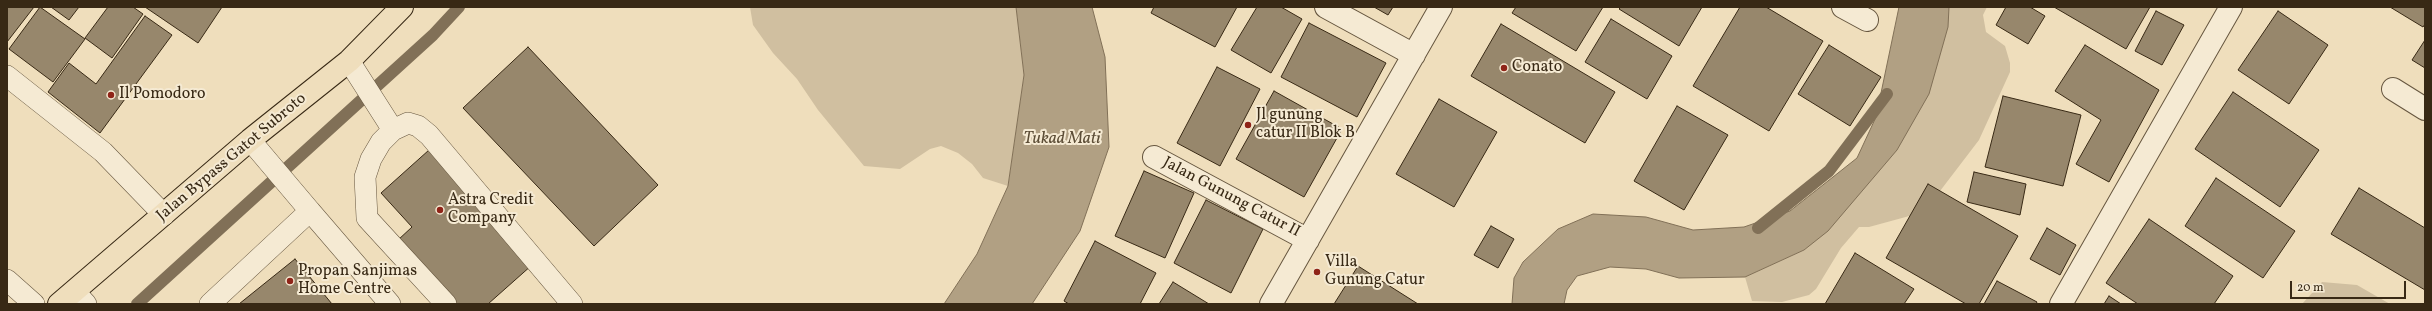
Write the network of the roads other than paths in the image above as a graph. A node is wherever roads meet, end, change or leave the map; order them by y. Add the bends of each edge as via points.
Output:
1 (402, 7) edge
2 (1326, 7) edge
3 (1441, 7) edge
4 (1843, 7) edge
5 (2231, 7) edge
6 (1867, 20) dead end
7 (1414, 56) junction
8 (348, 61) junction
9 (7, 76) edge
10 (2393, 89) dead end
11 (2425, 109) edge
12 (394, 130) junction
13 (250, 140) junction
14 (1154, 157) dead end
15 (310, 211) junction
16 (164, 215) junction
17 (1308, 240) junction
18 (7, 280) edge
19 (73, 300) edge
20 (34, 304) edge
21 (210, 304) edge
22 (390, 304) edge
23 (446, 304) edge
24 (572, 304) edge
25 (1272, 304) edge
26 (2060, 304) edge

1 - 8 main road, Jalan Bypass Gatot Subroto
2 - 7 street
3 - 7 street, Jalan Gunung Catur II
4 - 6 street
5 - 26 street
7 - 17 street, Jalan Gunung Catur II
8 - 12 lane
8 - 13 main road, Jalan Bypass Gatot Subroto
9 - 16 lane via 103,152
10 - 11 street
12 - 23 lane via 381,142 371,159 365,177 367,218
12 - 24 lane via 408,123 418,126 429,135
13 - 15 lane
13 - 16 main road, Jalan Bypass Gatot Subroto
14 - 17 street, Jalan Gunung Catur II
15 - 21 lane
15 - 22 lane
16 - 19 main road, Jalan Bypass Gatot Subroto
17 - 25 street, Jalan Gunung Catur II
18 - 20 lane

